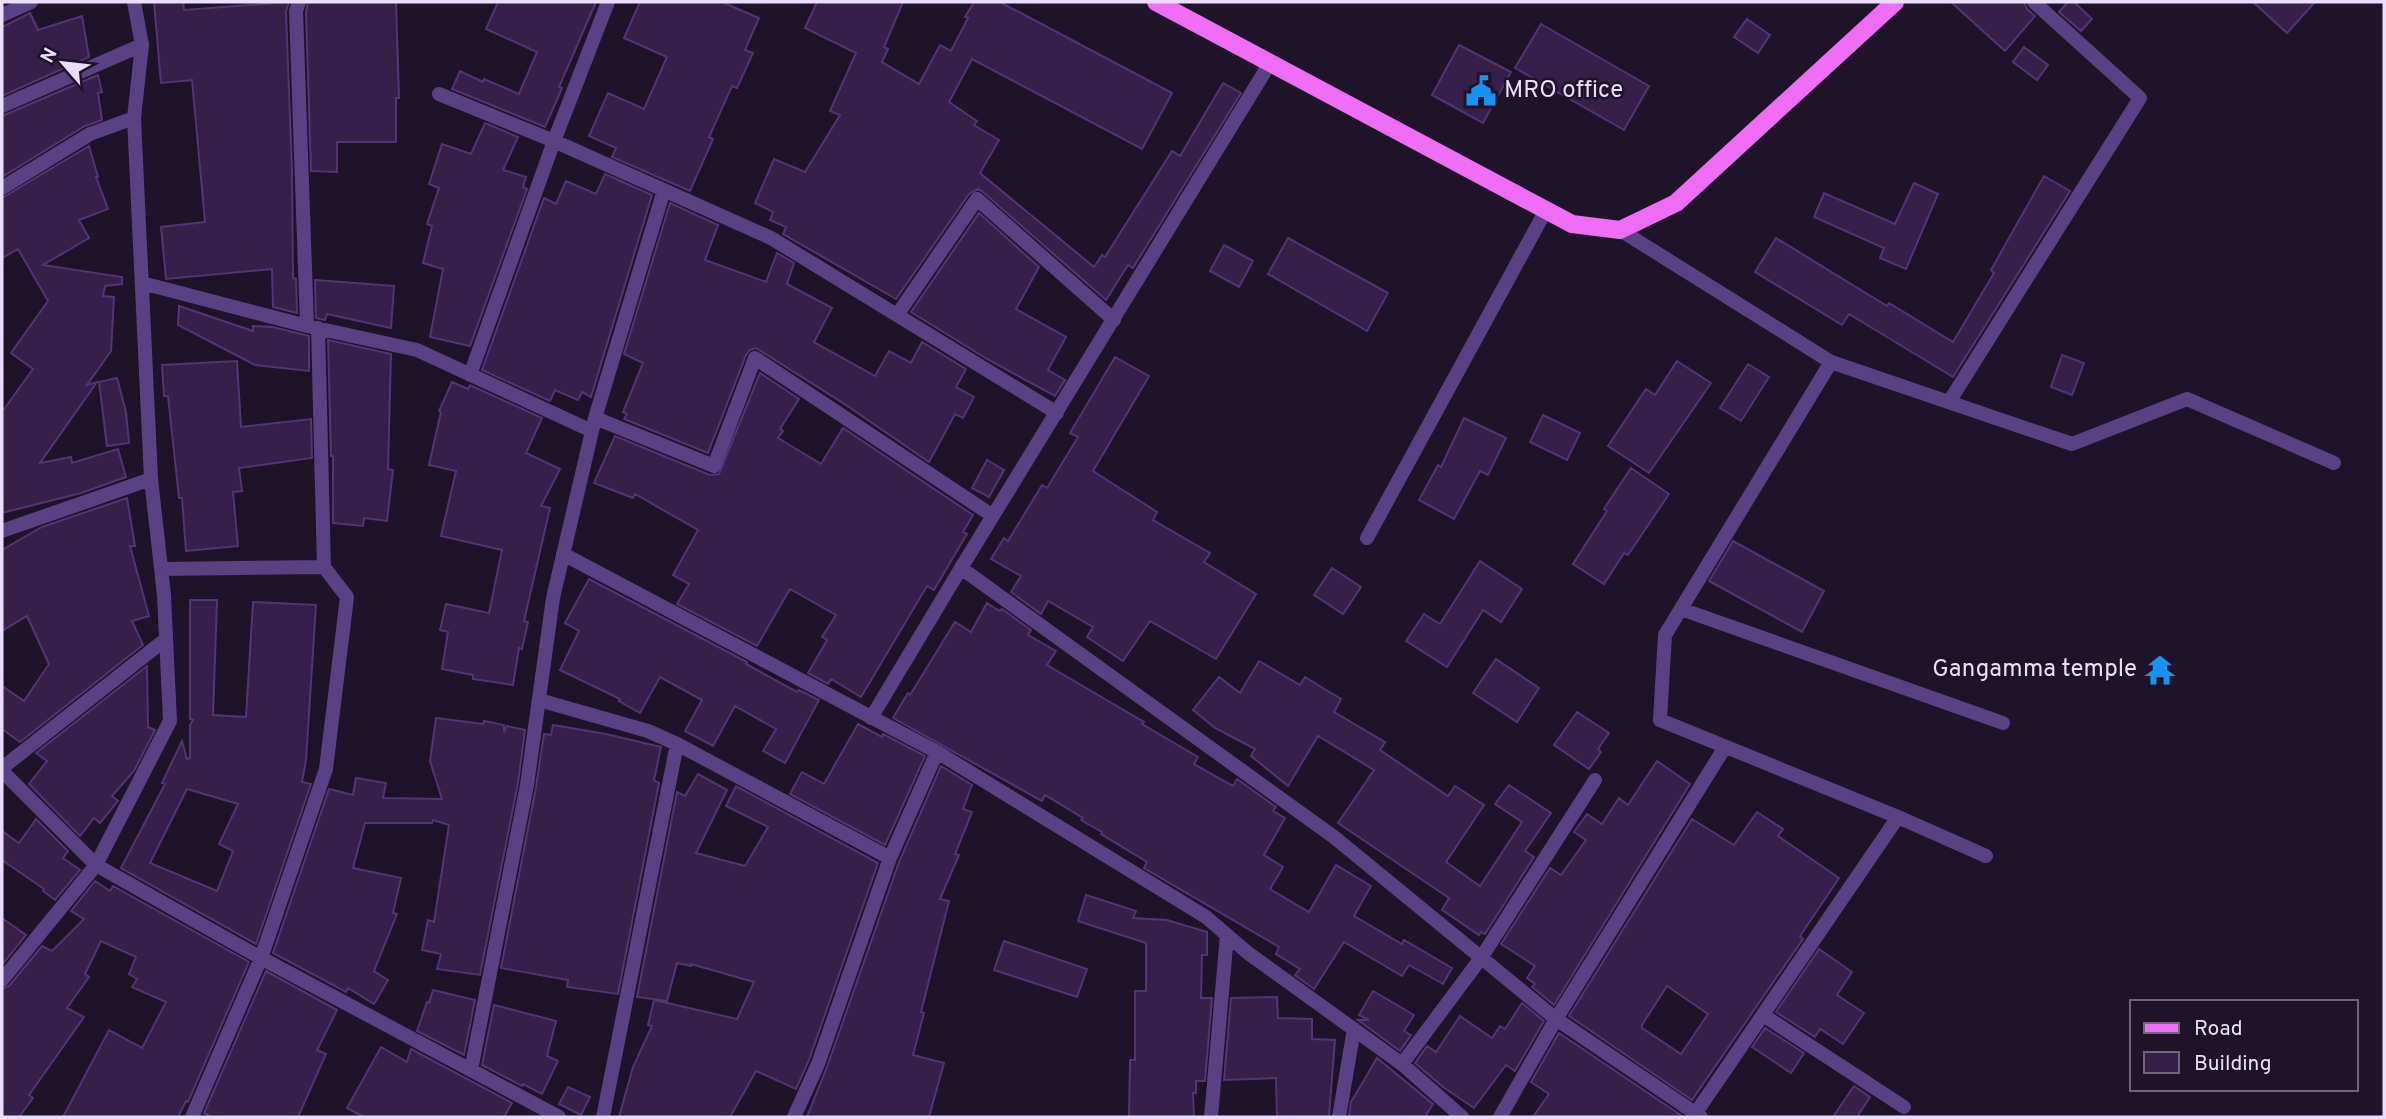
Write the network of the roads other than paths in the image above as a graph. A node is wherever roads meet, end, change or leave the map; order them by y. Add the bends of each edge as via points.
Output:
1 (31, 2) edge
2 (134, 2) edge
3 (299, 2) edge
4 (608, 2) edge
5 (1156, 2) edge
6 (1895, 2) edge
7 (2034, 2) edge
8 (2, 15) edge
9 (142, 45) junction
10 (1270, 63) junction
11 (439, 94) dead end
12 (2, 106) edge
13 (134, 118) junction
14 (554, 141) junction
15 (2, 188) edge
16 (664, 190) junction
17 (1546, 210) junction
18 (1620, 230) junction
19 (142, 283) junction
20 (897, 315) junction
21 (1114, 320) junction
22 (313, 327) junction
23 (1831, 362) junction
24 (470, 375) junction
25 (1949, 402) junction
26 (1057, 413) junction
27 (594, 425) junction
28 (2334, 463) dead end
29 (151, 479) junction
30 (993, 516) junction
31 (2, 531) edge
32 (1367, 538) dead end
33 (563, 554) junction
34 (324, 567) junction
35 (961, 568) junction
36 (161, 569) junction
37 (1681, 609) junction
38 (166, 639) junction
39 (539, 700) junction
40 (871, 718) junction
41 (2003, 723) dead end
42 (677, 744) junction
43 (1725, 747) junction
44 (937, 752) junction
45 (2, 769) edge
46 (1595, 780) dead end
47 (1898, 817) junction
48 (1986, 856) dead end
49 (890, 858) junction
50 (96, 865) junction
51 (1227, 935) junction
52 (261, 958) junction
53 (1482, 958) junction
54 (2, 980) edge
55 (1763, 1015) junction
56 (1556, 1019) junction
57 (1354, 1029) junction
58 (1402, 1064) junction
59 (471, 1070) junction
60 (1903, 1107) dead end
61 (1696, 1116) edge
62 (192, 1117) edge
63 (559, 1117) edge
64 (603, 1117) edge
65 (794, 1117) edge
66 (1211, 1117) edge
67 (1339, 1117) edge
68 (1462, 1117) edge
69 (1500, 1117) edge

1 - 8 street
2 - 9 street
3 - 22 street
4 - 14 street
5 - 10 main road
6 - 18 main road via 1676,203
7 - 25 street via 2140,98
9 - 12 street
9 - 13 street
10 - 17 main road
10 - 21 street
11 - 14 street
13 - 15 street via 90,134
13 - 19 street
14 - 16 street
14 - 24 street
16 - 20 street via 771,238
16 - 27 street
17 - 18 main road via 1572,224
17 - 32 street
18 - 23 street
19 - 22 street
19 - 29 street
20 - 21 street via 977,199
20 - 26 street
21 - 26 street
22 - 24 street via 417,350
22 - 34 street
23 - 25 street
23 - 37 street
24 - 27 street
25 - 28 street via 2072,444 2187,399
26 - 30 street
27 - 30 street via 714,466 755,358
27 - 33 street
29 - 31 street
29 - 36 street
30 - 35 street
33 - 39 street
33 - 40 street
34 - 36 street
34 - 52 street via 347,597 326,769
35 - 40 street
35 - 53 street via 1334,837
36 - 38 street
37 - 41 street
37 - 43 street via 1665,635 1660,720
38 - 45 street
38 - 50 street via 170,721
39 - 42 street via 648,731
39 - 59 street via 527,785
40 - 44 street
42 - 49 street
42 - 64 street
43 - 47 street
43 - 56 street
44 - 49 street
44 - 51 street via 1206,917
45 - 50 street
46 - 53 street
47 - 48 street
47 - 55 street
49 - 65 street via 818,1064
50 - 52 street
50 - 54 street
51 - 57 street
51 - 66 street
52 - 59 street
52 - 62 street
53 - 56 street
53 - 58 street
55 - 60 street
55 - 61 street
56 - 61 street
56 - 69 street
57 - 58 street
57 - 67 street
58 - 68 street
59 - 63 street

